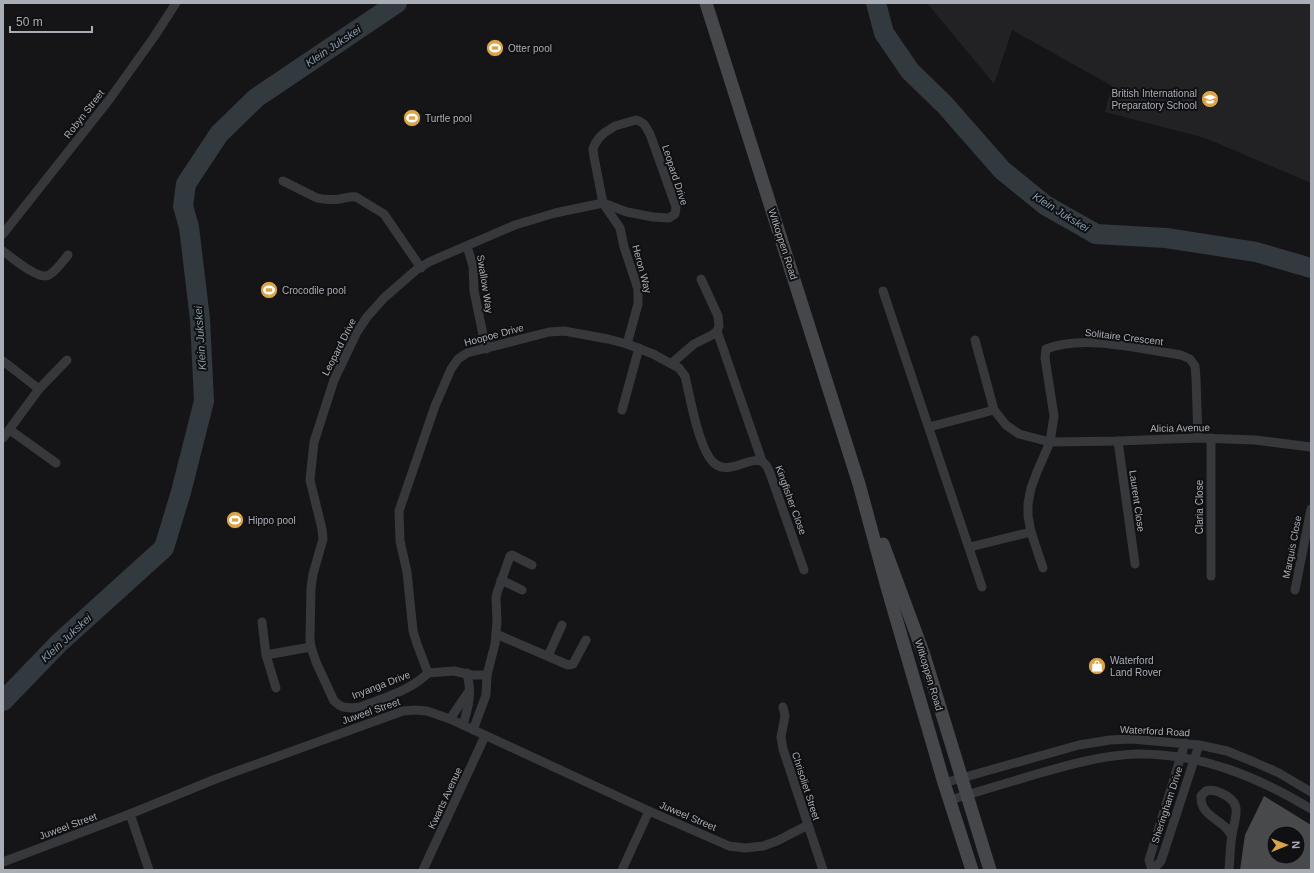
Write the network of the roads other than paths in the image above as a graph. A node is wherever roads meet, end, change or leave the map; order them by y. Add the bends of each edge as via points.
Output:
1 (176, 3) edge
2 (706, 3) edge
3 (283, 181) dead end
4 (603, 203) junction
5 (3, 234) edge
6 (467, 246) junction
7 (3, 251) edge
8 (68, 255) dead end
9 (421, 268) junction
10 (700, 279) dead end
11 (883, 291) dead end
12 (717, 331) junction
13 (975, 340) dead end
14 (627, 344) junction
15 (486, 348) junction
16 (638, 348) junction
17 (67, 360) dead end
18 (3, 361) edge
19 (672, 363) junction
20 (39, 389) junction
21 (622, 410) dead end
22 (994, 410) junction
23 (929, 427) junction
24 (10, 430) junction
25 (3, 438) edge
26 (1198, 438) junction
27 (1211, 438) junction
28 (1118, 441) junction
29 (1050, 442) junction
30 (1311, 447) edge
31 (762, 461) junction
32 (56, 463) dead end
33 (717, 465) joint
34 (859, 484) junction
35 (1311, 509) edge
36 (1031, 532) junction
37 (970, 547) junction
38 (532, 564) dead end
39 (1135, 564) dead end
40 (1043, 568) dead end
41 (804, 570) dead end
42 (1211, 576) dead end
43 (501, 580) junction
44 (982, 587) dead end
45 (522, 590) dead end
46 (1295, 590) dead end
47 (262, 622) dead end
48 (562, 625) dead end
49 (496, 634) junction
50 (586, 640) dead end
51 (311, 646) junction
52 (266, 654) junction
53 (548, 656) junction
54 (428, 673) junction
55 (467, 674) junction
56 (488, 675) junction
57 (276, 688) dead end
58 (470, 690) junction
59 (338, 705) joint
60 (783, 707) dead end
61 (450, 719) junction
62 (463, 725) junction
63 (473, 730) junction
64 (485, 736) junction
65 (1185, 743) junction
66 (1199, 745) junction
67 (1181, 758) junction
68 (1194, 760) junction
69 (961, 778) junction
70 (944, 783) junction
71 (1307, 790) edge
72 (966, 795) junction
73 (950, 800) junction
74 (1296, 800) junction
75 (1311, 809) edge
76 (649, 811) junction
77 (130, 814) junction
78 (808, 825) junction
79 (1232, 836) junction
80 (3, 862) edge
81 (149, 870) edge
82 (423, 870) edge
83 (622, 870) edge
84 (822, 870) edge
85 (972, 870) edge
86 (990, 870) edge
87 (1152, 870) edge
88 (1229, 870) edge

1 - 5 street, Robyn Street via 109,100
2 - 34 main road, Witkoppen Road
3 - 9 street via 317,198 353,196 381,211
4 - 4 street, Leopard Drive via 594,157 595,144 604,133 615,126 640,121 650,134 676,207 675,214 669,218 653,217 627,212
4 - 6 street, Leopard Drive via 555,213
4 - 14 street, Heron Way via 620,228 638,289 638,304
6 - 9 street, Leopard Drive
6 - 15 street, Swallow Way via 473,266 474,291
7 - 8 street via 36,274 44,276 49,275
9 - 51 street, Leopard Drive via 384,298 357,332 334,380 315,436 310,480 323,539 311,588
10 - 12 street via 718,316
11 - 23 street
12 - 19 street via 694,344
12 - 31 street
13 - 22 street
14 - 15 street, Hoopoe Drive via 557,331
14 - 16 street, Hoopoe Drive
15 - 54 street, Hoopoe Drive via 460,356 451,369 435,406 399,511 400,541 407,572 413,631
16 - 19 street, Hoopoe Drive
16 - 21 street
17 - 20 street
18 - 20 street
19 - 33 street, Hoopoe Drive via 685,376 700,437 708,456
20 - 24 street
22 - 23 street
22 - 29 street, Alicia Avenue via 1006,425 1019,434
23 - 37 street
24 - 25 street
24 - 32 street
26 - 27 street, Alicia Avenue
26 - 28 street, Alicia Avenue
26 - 29 street, Solitaire Crescent via 1196,378 1190,359 1181,355 1115,345 1078,343 1046,349 1045,358 1054,416
27 - 30 street, Alicia Avenue
27 - 42 street, Claria Close
28 - 29 street, Alicia Avenue
28 - 39 street, Laurent Close
29 - 36 street via 1036,472 1029,496 1028,516
31 - 33 street, Kingfisher Close via 728,468
31 - 41 street, Kingfisher Close via 770,473
34 - 69 main road, Witkoppen Road via 920,644
34 - 70 main road, Witkoppen Road
35 - 46 street, Marquis Close
36 - 37 street
36 - 40 street
37 - 44 street
38 - 43 street via 510,556
43 - 45 street
43 - 49 street via 496,598
47 - 52 street
48 - 53 street
49 - 53 street
49 - 56 street
50 - 53 street via 571,665
51 - 52 street
51 - 59 street, Leopard Drive
52 - 57 street
54 - 55 street via 454,671
54 - 59 street, Inyanga Drive via 409,688 360,707
55 - 56 street
55 - 58 street
56 - 63 street via 486,695
58 - 61 street
58 - 62 street
60 - 78 street, Chrisoliet Street via 783,749
61 - 62 street, Juweel Street
61 - 77 street, Juweel Street via 427,711 403,711 218,778
62 - 63 street, Juweel Street
63 - 64 street, Juweel Street
64 - 76 street, Juweel Street
64 - 82 street, Kwarts Avenue
65 - 66 street, Waterford Road
65 - 67 street, Sheringham Drive
65 - 69 street, Waterford Road via 1132,739 1079,744
66 - 68 street, Sheringham Drive
66 - 71 street, Waterford Road via 1254,762
67 - 68 street
67 - 72 street via 1138,754 1094,759
67 - 87 street, Sheringham Drive via 1149,860
68 - 74 street via 1223,766
68 - 87 street, Sheringham Drive via 1161,861
69 - 70 street, Waterford Road
69 - 72 main road, Witkoppen Road
70 - 73 main road, Witkoppen Road
71 - 74 street
72 - 73 street
72 - 86 main road, Witkoppen Road
73 - 85 main road, Witkoppen Road
74 - 75 street
76 - 78 street, Juweel Street via 729,846 745,848 777,841
76 - 83 street
77 - 80 street, Juweel Street
77 - 81 street
78 - 84 street, Chrisoliet Street
79 - 79 street via 1203,807 1201,796 1206,791 1222,793 1235,803 1237,812
79 - 88 street

